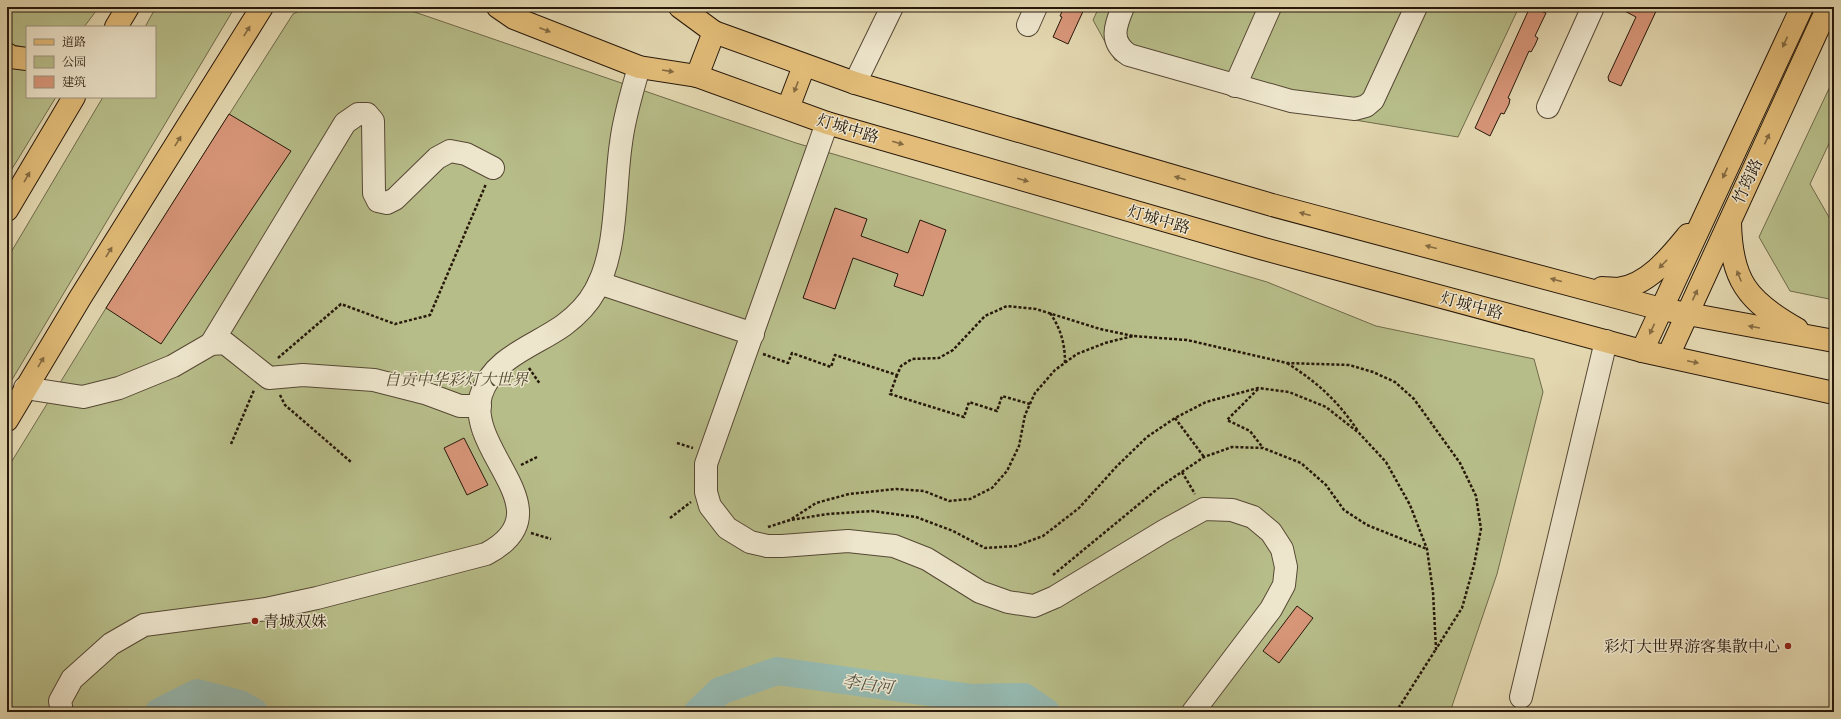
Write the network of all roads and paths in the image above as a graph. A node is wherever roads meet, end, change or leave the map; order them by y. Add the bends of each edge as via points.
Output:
1 (262, 7) edge
2 (482, 7) edge
3 (680, 7) edge
4 (892, 7) edge
5 (1123, 7) edge
6 (1270, 7) edge
7 (1416, 7) edge
8 (1593, 7) edge
9 (1802, 7) edge
10 (1828, 7) edge
11 (506, 12) edge
12 (714, 32) junction
13 (7, 54) edge
14 (26, 59) edge
15 (804, 66) junction
16 (639, 67) junction
17 (697, 76) junction
18 (855, 83) junction
19 (1235, 86) junction
20 (73, 98) edge
21 (1548, 107) dead end
22 (788, 108) junction
23 (827, 123) junction
24 (493, 168) joint
25 (7, 210) edge
26 (1706, 213) junction
27 (1730, 218) junction
28 (600, 282) junction
29 (1577, 286) junction
30 (1661, 309) junction
31 (1050, 313) junction
32 (1686, 314) junction
33 (1133, 336) junction
34 (1810, 336) junction
35 (1606, 341) junction
36 (1834, 341) edge
37 (750, 342) junction
38 (211, 344) junction
39 (1642, 351) junction
40 (1668, 356) junction
41 (1287, 363) junction
42 (1064, 364) junction
43 (265, 375) junction
44 (897, 375) junction
45 (25, 388) junction
46 (1258, 388) junction
47 (1834, 393) edge
48 (1030, 404) junction
49 (480, 406) junction
50 (1175, 418) junction
51 (7, 420) edge
52 (1360, 433) junction
53 (231, 444) dead end
54 (1263, 448) dead end
55 (1204, 457) dead end
56 (351, 462) dead end
57 (1182, 472) dead end
58 (706, 492) junction
59 (1204, 509) junction
60 (670, 518) dead end
61 (790, 520) junction
62 (516, 528) junction
63 (551, 539) dead end
64 (750, 542) junction
65 (1436, 649) junction
66 (1521, 697) dead end
67 (1397, 710) edge
68 (62, 712) edge
69 (1193, 712) edge
70 (1409, 712) edge

45 -> 1 main road
2 - 11 main road, 灯城中路
3 - 12 main road
4 - 18 street
5 - 19 street via 1116,26 1115,39 1120,50 1136,58
6 - 19 street
7 - 19 street via 1373,100 1366,106 1355,109 1291,101
8 - 21 street
9 -> 26 main road, 竹筠路
27 -> 10 main road, 竹筠路
11 -> 16 main road, 灯城中路
12 - 15 main road
12 - 17 main road
13 - 14 main road
15 - 18 main road
15 -> 22 main road
16 -> 17 main road, 灯城中路
16 - 28 street via 621,143 610,247
17 - 22 main road, 灯城中路
29 -> 18 main road via 1272,205
25 -> 20 main road
22 - 23 main road, 灯城中路
23 -> 35 main road, 灯城中路 via 1264,249
23 - 37 street
24 - 38 street via 466,154 450,151 437,158 395,199 387,204 378,201 374,192 373,121 367,114 358,114 345,123
24 - 43 path via 430,315 395,324 341,304
26 -> 29 main road via 1657,270 1638,282 1618,289
26 - 30 main road, 竹筠路
32 -> 27 main road, 竹筠路
34 -> 27 main road via 1772,315 1742,284 1730,247
28 - 37 street
28 - 49 street via 587,303 565,324 505,361 494,372 486,384
29 - 30 main road
30 - 32 main road
30 -> 39 main road, 竹筠路
31 - 33 path via 1100,329
31 - 42 path via 1059,326 1065,350
31 - 44 path via 1006,306 985,316 953,350 939,358 912,359 901,366
34 -> 32 main road
32 - 40 main road, 竹筠路
33 - 41 path via 1188,340
33 - 42 path via 1077,354
34 - 36 main road
35 - 39 main road, 灯城中路
35 - 66 street
37 - 44 path via 788,363 792,353 831,367 835,355
37 - 58 street via 708,459
38 - 43 street via 225,343
38 - 45 street via 173,366 119,388 83,396
39 - 40 main road, 灯城中路
40 -> 47 main road, 灯城中路
41 - 52 path via 1314,381 1331,397
41 - 65 path via 1349,366 1373,372 1395,382 1414,399 1460,463 1476,496 1481,529 1462,608
42 - 48 path via 1055,370
43 - 49 street via 374,380 425,393 460,406
43 - 53 path
43 - 56 path via 286,405
44 - 48 path via 890,394 964,417 969,402 997,411 1002,396
45 - 51 main road
46 - 50 path via 1206,402
46 - 52 path via 1289,392 1326,407
46 - 54 path via 1226,420 1250,431
48 - 61 path via 1025,415 1019,446 1007,471 992,488 970,499 949,501 924,491 896,489 849,494 816,503
49 - 62 street via 484,433 517,500
50 - 55 path
50 - 61 path via 1147,438 1117,466 1079,508 1043,536 1016,546 985,548 953,531 916,517 872,511
52 - 65 path via 1386,462 1410,505 1426,549 1433,592
57 - 59 path
58 - 60 path
58 - 64 street via 717,518 726,528
59 - 64 street via 1055,597 1034,606 1008,602 980,592 928,559 894,546 848,541 782,546
59 - 69 street via 1232,510 1252,517 1270,532 1282,549 1286,567 1284,585 1271,609
61 - 64 path via 768,527
62 - 63 path
62 - 68 street via 507,541 486,554 266,609 144,625 111,644 72,679 60,700
65 - 67 path
67 - 70 path

